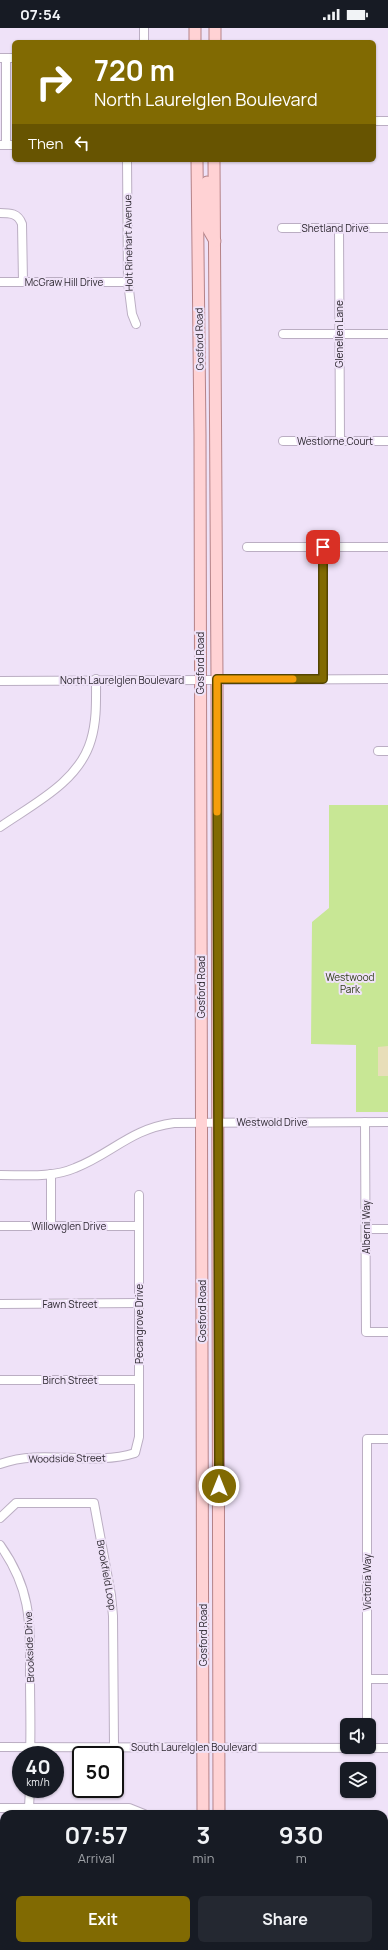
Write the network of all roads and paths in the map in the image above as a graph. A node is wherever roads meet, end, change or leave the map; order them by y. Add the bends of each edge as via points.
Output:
1 (144, 28) edge
2 (195, 28) edge
3 (215, 28) edge
4 (144, 40) edge
5 (195, 40) edge
6 (215, 40) edge
7 (7, 58) edge
8 (376, 121) edge
9 (388, 121) edge
10 (7, 145) edge
11 (127, 162) edge
12 (196, 162) edge
13 (207, 162) edge
14 (214, 162) edge
15 (0, 213) edge
16 (282, 228) dead end
17 (339, 228) junction
18 (388, 228) edge
19 (216, 243) junction
20 (0, 282) edge
21 (23, 282) junction
22 (128, 282) junction
23 (136, 324) dead end
24 (283, 334) dead end
25 (339, 334) junction
26 (388, 334) edge
27 (388, 440) edge
28 (283, 441) dead end
29 (340, 441) junction
30 (247, 547) dead end
31 (323, 547) junction
32 (388, 547) edge
33 (96, 679) junction
34 (200, 679) junction
35 (217, 679) junction
36 (323, 679) junction
37 (388, 679) edge
38 (0, 681) edge
39 (378, 751) dead end
40 (388, 751) edge
41 (0, 827) edge
42 (201, 1122) junction
43 (218, 1122) junction
44 (365, 1122) junction
45 (388, 1122) edge
46 (51, 1174) junction
47 (0, 1175) edge
48 (139, 1195) dead end
49 (0, 1226) edge
50 (51, 1226) junction
51 (139, 1226) junction
52 (388, 1228) edge
53 (366, 1229) junction
54 (139, 1303) junction
55 (0, 1304) edge
56 (388, 1332) edge
57 (0, 1380) edge
58 (139, 1380) junction
59 (388, 1439) edge
60 (135, 1453) joint
61 (0, 1464) edge
62 (0, 1518) edge
63 (0, 1545) edge
64 (367, 1679) junction
65 (388, 1679) edge
66 (367, 1718) edge
67 (30, 1746) edge
68 (114, 1746) edge
69 (0, 1747) edge
70 (124, 1747) edge
71 (202, 1747) junction
72 (219, 1747) junction
73 (340, 1747) edge
74 (376, 1747) edge
75 (388, 1748) edge
76 (12, 1749) edge
77 (30, 1798) edge
78 (0, 1808) edge
79 (29, 1808) junction
80 (135, 1810) edge
81 (203, 1810) edge
82 (219, 1810) edge

1 - 4 street
2 - 5 main road
3 - 6 main road
7 - 10 street
8 - 9 street
11 - 22 street, Holt Rinehart Avenue
12 - 34 main road, Gosford Road
13 - 19 main road via 207,227
14 - 19 main road, Gosford Road
15 - 21 street via 11,213 20,219 22,224
16 - 17 street, Shetland Drive
17 - 18 street, Shetland Drive
17 - 25 street, Glenellen Lane
19 - 35 main road, Gosford Road
20 - 21 street, McGraw Hill Drive
21 - 22 street, McGraw Hill Drive
22 - 23 street, Holt Rinehart Avenue via 132,314
24 - 25 street
25 - 26 street
25 - 29 street, Glenellen Lane
27 - 29 street, Westlorne Court
28 - 29 street, Westlorne Court
30 - 31 street
31 - 32 street
31 - 36 street
33 - 34 street, North Laurelglen Boulevard
33 - 38 street, North Laurelglen Boulevard
33 - 41 street via 94,727 76,768 55,789
34 - 35 street, North Laurelglen Boulevard
34 - 42 main road, Gosford Road
35 - 36 street, North Laurelglen Boulevard
35 - 43 main road, Gosford Road
36 - 37 street, North Laurelglen Boulevard
39 - 40 street
42 - 43 street, Westwold Drive
42 - 46 street, Westwold Drive via 174,1123 146,1129 88,1163
42 - 71 main road, Gosford Road
43 - 44 street, Westwold Drive
43 - 72 main road, Gosford Road
44 - 45 street, Westwold Drive
44 - 53 street, Alberni Way
46 - 47 street, Westwold Drive
46 - 50 street
48 - 51 street, Pecangrove Drive
49 - 50 street, Willowglen Drive
50 - 51 street, Willowglen Drive
51 - 54 street, Pecangrove Drive
52 - 53 street
53 - 56 street, Alberni Way via 366,1332
54 - 55 street, Fawn Street
54 - 58 street, Pecangrove Drive
57 - 58 street, Birch Street
58 - 60 street, Pecangrove Drive via 140,1437
59 - 64 street, Victoria Way via 367,1439
60 - 61 street, Woodside Street via 120,1458 29,1458
62 - 68 street, Brookfield Loop via 16,1503 94,1503 113,1616
63 - 67 street, Brookside Drive via 18,1573 28,1605
64 - 65 street
64 - 66 street, Victoria Way
69 - 76 street, South Laurelglen Boulevard
70 - 71 street, South Laurelglen Boulevard
71 - 72 street, South Laurelglen Boulevard
71 - 81 main road, Gosford Road
72 - 73 street, South Laurelglen Boulevard
72 - 82 main road, Gosford Road
74 - 75 street, South Laurelglen Boulevard
77 - 79 street
78 - 79 street
79 - 80 street

